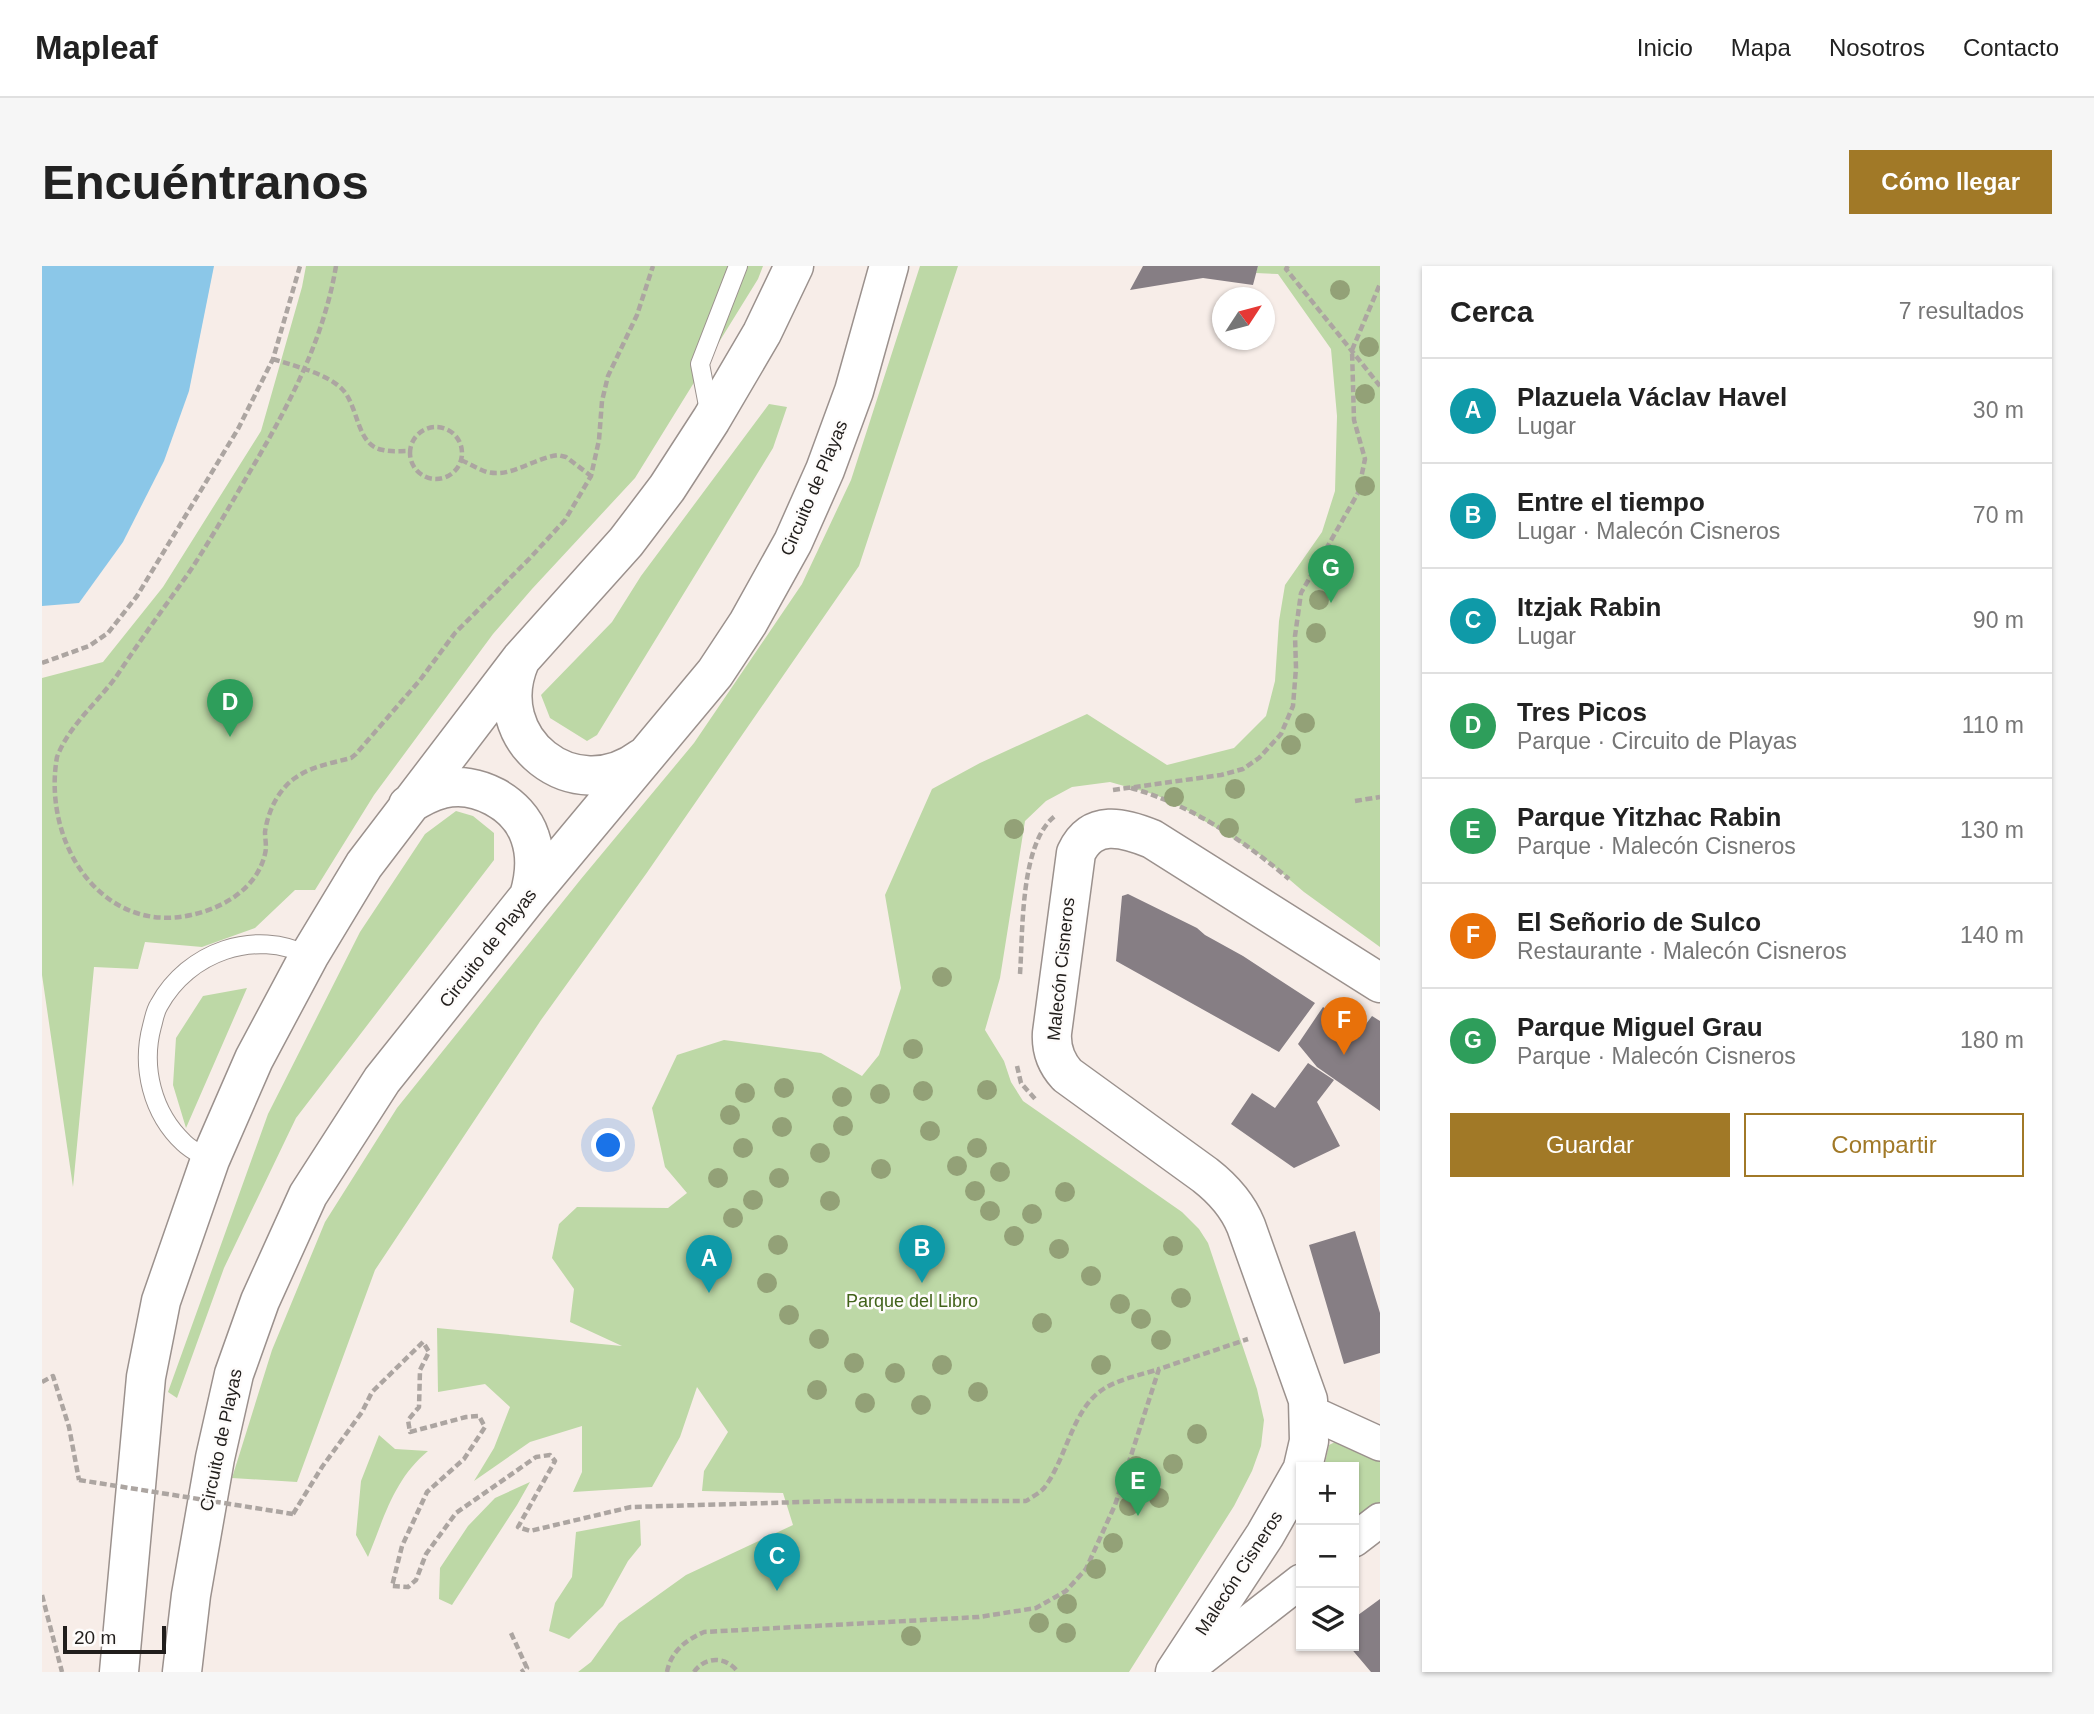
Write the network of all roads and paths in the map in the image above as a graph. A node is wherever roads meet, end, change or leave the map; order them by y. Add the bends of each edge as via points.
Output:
1 (300, 266) edge
2 (336, 266) edge
3 (653, 266) edge
4 (738, 266) edge
5 (794, 266) edge
6 (889, 266) edge
7 (1288, 266) edge
8 (1380, 284) edge
9 (1352, 350) junction
10 (273, 359) junction
11 (304, 370) junction
12 (1380, 386) edge
13 (711, 420) junction
14 (410, 451) junction
15 (461, 460) junction
16 (592, 476) junction
17 (520, 659) junction
18 (42, 663) edge
19 (650, 751) junction
20 (1101, 793) dead end
21 (1380, 797) edge
22 (1355, 801) dead end
23 (50, 802) dead end
24 (407, 806) junction
25 (1059, 812) dead end
26 (76, 874) dead end
27 (529, 895) junction
28 (309, 956) junction
29 (1020, 978) dead end
30 (1380, 983) edge
31 (1014, 1055) dead end
32 (1036, 1100) dead end
33 (210, 1160) junction
34 (1260, 1331) junction
35 (1159, 1369) junction
36 (42, 1382) edge
37 (1310, 1412) junction
38 (1380, 1444) edge
39 (1304, 1462) edge
40 (1296, 1481) edge
41 (1380, 1520) edge
42 (1359, 1536) edge
43 (1296, 1585) edge
44 (42, 1595) edge
45 (511, 1633) dead end
46 (62, 1672) edge
47 (119, 1672) edge
48 (182, 1672) edge
49 (521, 1672) edge
50 (667, 1672) edge
51 (694, 1672) edge
52 (738, 1672) edge
53 (1175, 1672) edge
54 (1184, 1672) edge

1 - 10 path
2 - 11 path via 325,319
3 - 16 path via 638,315 608,376
4 - 13 lane via 700,364
5 - 13 main road via 762,333
6 - 19 main road, Circuito de Playas via 854,391 793,542 715,673
7 - 9 path
8 - 9 path
9 - 12 path
9 - 20 path via 1354,420 1365,459 1358,493 1301,593 1294,636 1293,706 1281,734 1243,769
10 - 11 path
10 - 18 path via 238,429 136,596 108,633 89,646
11 - 14 path via 340,386 374,447
11 - 23 path via 195,562 107,690 67,738 52,773
13 - 17 main road via 626,542
14 - 15 path via 415,468 429,478 445,478
14 - 15 path via 424,430 441,427 456,436
15 - 16 path via 496,473 558,455
16 - 26 path via 565,520 455,633 356,754 308,770 283,789 268,818 266,851 257,876 243,890 227,902 190,915 151,917 114,905
17 - 19 main road via 512,679 511,702 517,725 545,761 588,776 611,774
17 - 24 main road
19 - 27 main road, Circuito de Playas
21 - 22 path
24 - 27 main road via 425,794 455,787 485,792 504,802 530,835 535,875
24 - 28 main road via 364,865
25 - 29 path via 1036,839 1028,871
27 - 48 main road, Circuito de Playas via 382,1080 307,1195 289,1233 234,1374 212,1472
28 - 33 main road via 254,1059
28 - 33 lane via 292,947 253,943 215,953 181,975 158,1006 147,1045 149,1081 161,1115 184,1143
30 - 34 main road, Malecón Cisneros via 1152,839 1128,830 1107,829 1088,835 1076,853 1052,1033 1056,1060 1067,1075 1228,1195 1246,1226
31 - 32 path via 1021,1083
33 - 47 main road via 161,1301 146,1377
34 - 35 path
34 - 37 main road, Malecón Cisneros via 1304,1389
35 - 36 path, bridge via 1102,1390 1089,1403 1043,1489 1026,1501 837,1500 631,1507 530,1531 518,1527 555,1461 550,1455 536,1457 456,1513 408,1587 391,1586 402,1546 427,1492 464,1459 485,1427 480,1416 466,1416 410,1432 408,1420 419,1407 420,1370 429,1352 422,1342 372,1392 293,1514 79,1480 53,1376
35 - 50 path via 1115,1505 1086,1569 1066,1591 1036,1608 979,1617 704,1632 675,1652
37 - 38 street
37 - 39 main road, Malecón Cisneros
40 - 53 main road, Malecón Cisneros
41 - 42 street
43 - 54 street
44 - 46 path
45 - 49 path via 527,1668
51 - 52 path via 711,1660 727,1662

